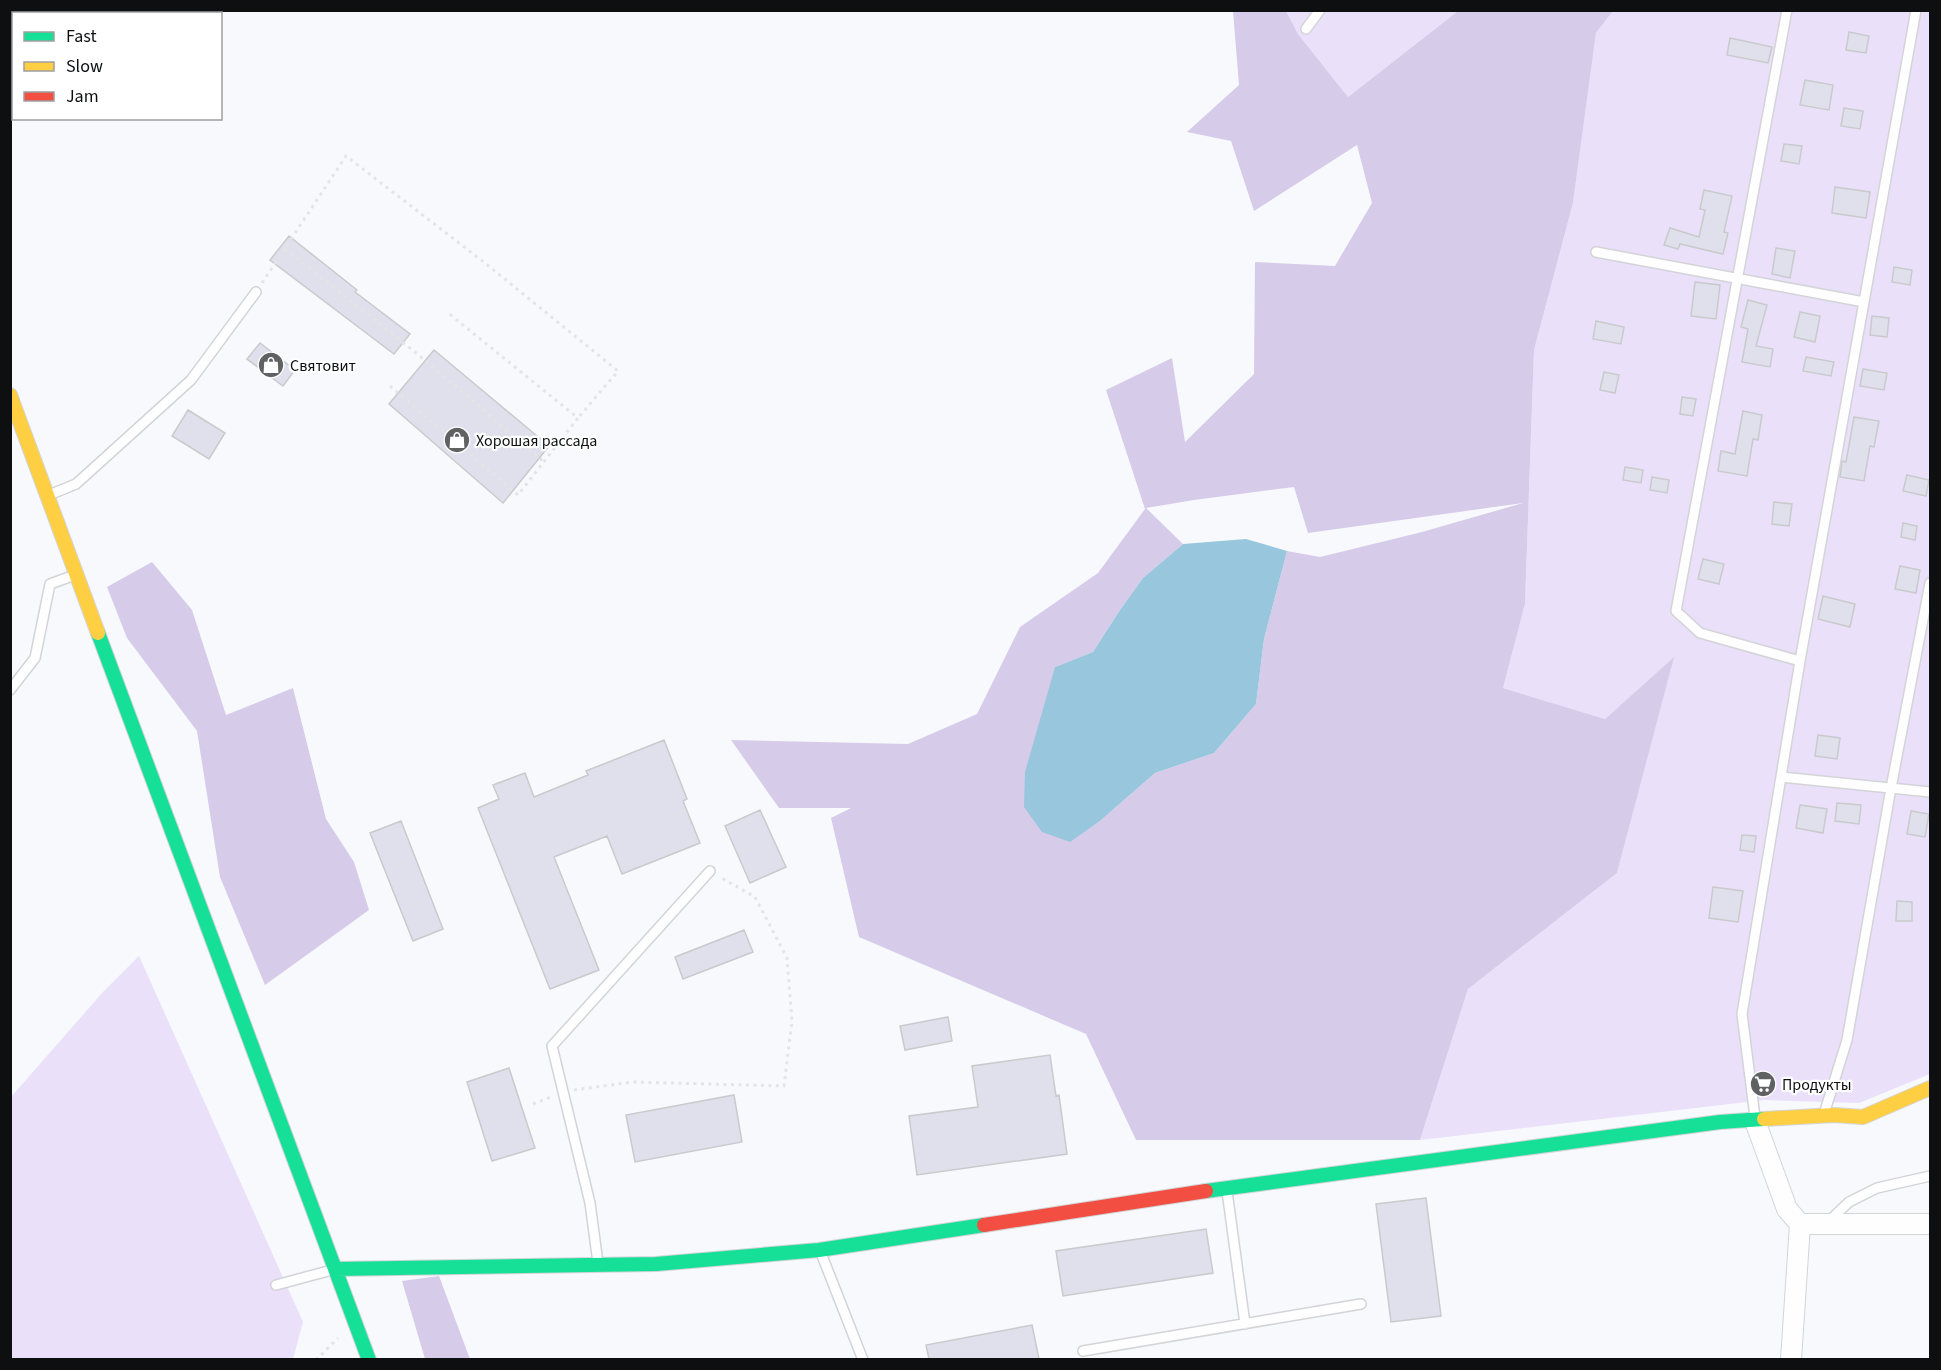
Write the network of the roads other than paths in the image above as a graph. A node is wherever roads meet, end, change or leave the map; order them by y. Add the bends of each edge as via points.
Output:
1 (1320, 10) edge
2 (1787, 10) edge
3 (1916, 10) edge
4 (1306, 28) dead end
5 (1596, 252) dead end
6 (1739, 278) junction
7 (256, 292) road end
8 (1864, 302) junction
9 (10, 395) edge
10 (48, 496) junction
11 (77, 574) junction
12 (1930, 584) edge
13 (1800, 661) junction
14 (10, 690) edge
15 (1781, 777) junction
16 (1891, 788) junction
17 (1930, 792) edge
18 (710, 871) road end
19 (1930, 1088) edge
20 (1824, 1116) junction
21 (1755, 1121) junction
22 (1930, 1176) edge
23 (1226, 1188) junction
24 (1800, 1224) junction
25 (1825, 1224) junction
26 (1930, 1224) edge
27 (819, 1250) junction
28 (598, 1265) junction
29 (335, 1269) junction
30 (276, 1285) dead end
31 (1361, 1304) dead end
32 (1245, 1324) junction
33 (1083, 1351) dead end
34 (369, 1359) edge
35 (863, 1359) edge
36 (1791, 1359) edge

1 - 4 lane
2 - 6 lane
3 - 8 lane
5 - 6 lane
6 - 8 lane
6 - 13 lane via 1676,611 1700,633
7 - 10 lane via 191,380 76,484
8 - 13 lane
9 - 10 street
10 - 11 street
11 - 14 lane via 50,584 35,657
11 - 29 street
12 - 16 lane
13 - 15 lane
15 - 16 lane
15 - 21 lane via 1742,1014
16 - 17 lane
16 - 20 lane via 1847,1040
18 - 28 lane via 552,1046 590,1203
19 - 20 street via 1863,1117
20 - 21 street
21 - 23 street via 1708,1123
21 - 24 street via 1787,1209
22 - 25 lane via 1877,1188 1849,1202
23 - 27 street
23 - 32 lane
24 - 25 street
24 - 36 street
25 - 26 street
27 - 28 street
27 - 35 lane
28 - 29 street
29 - 30 lane
29 - 34 street
31 - 32 lane
32 - 33 lane

